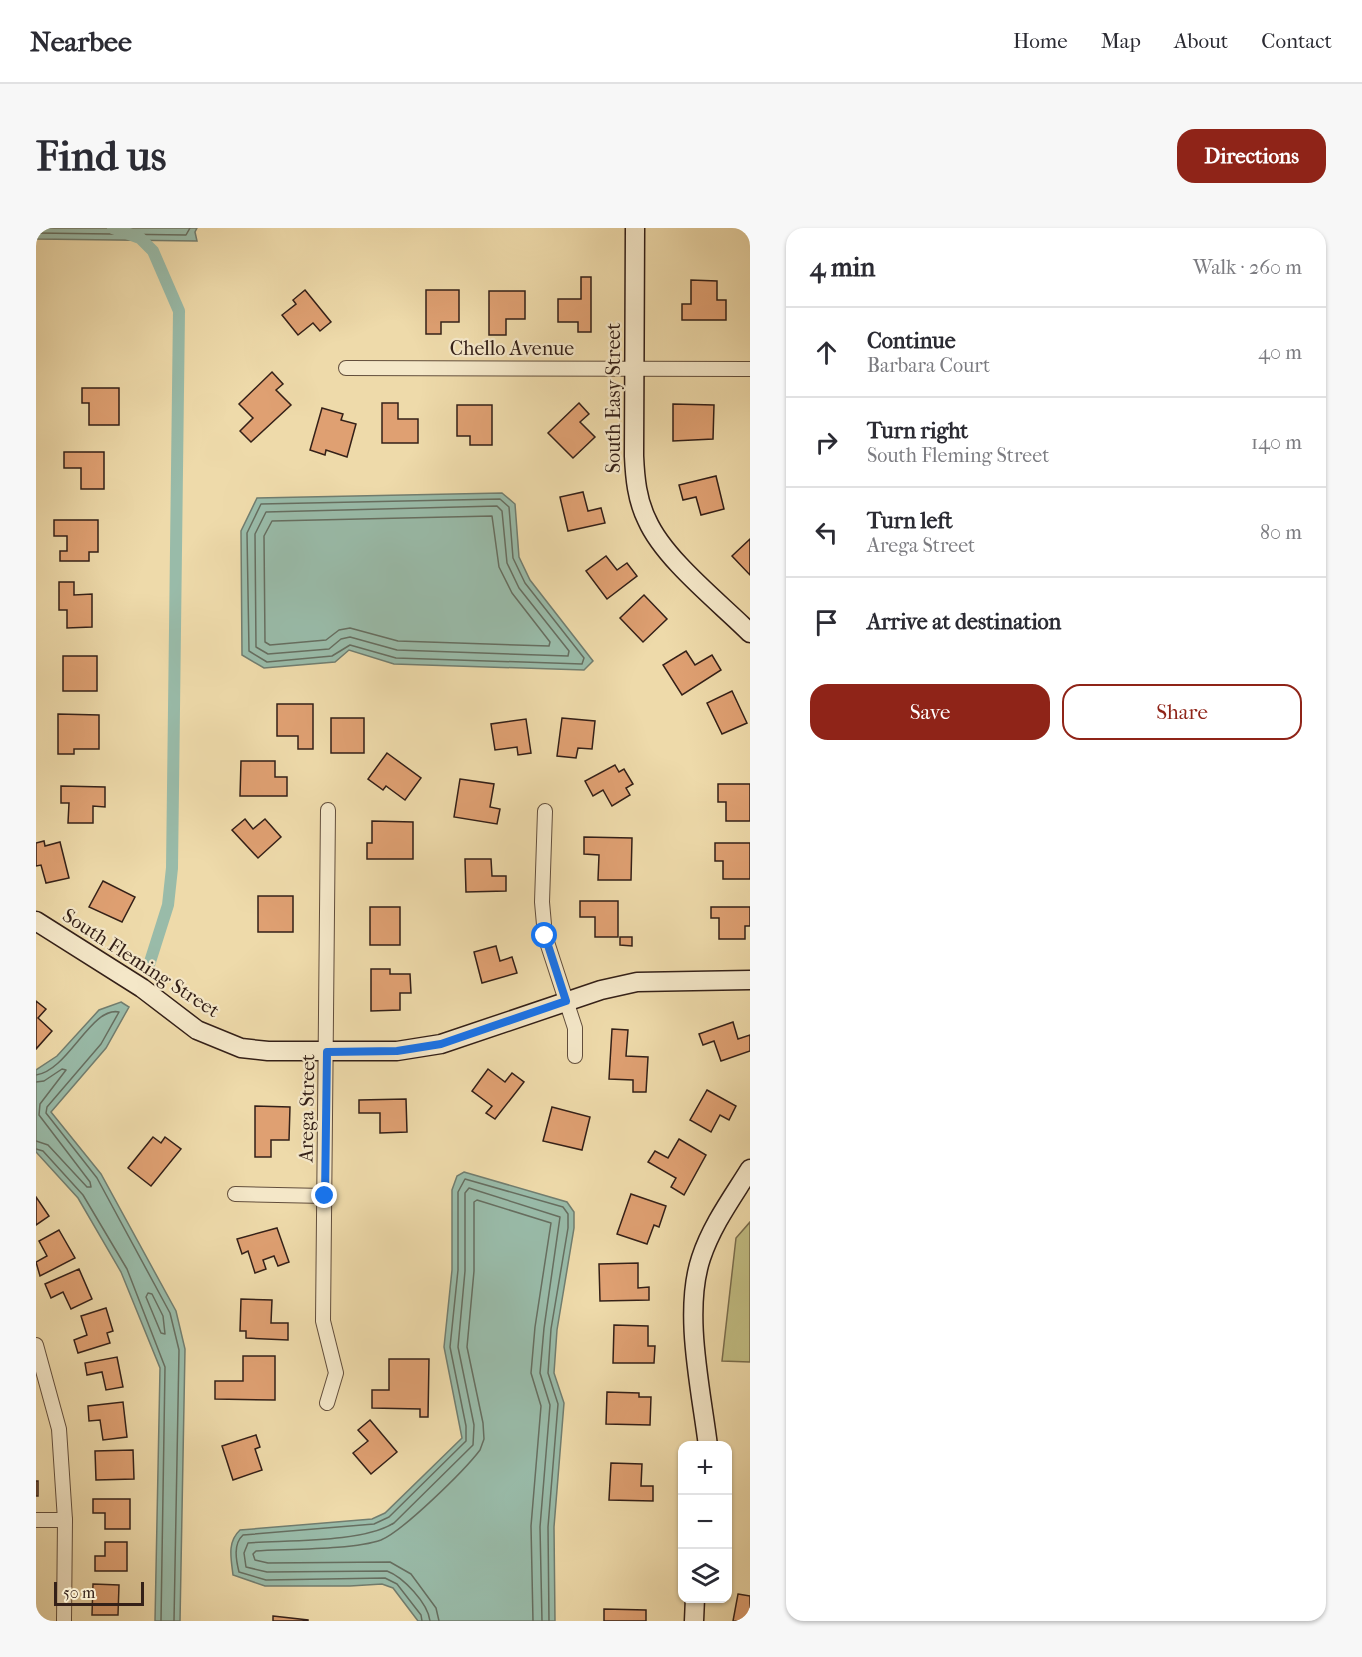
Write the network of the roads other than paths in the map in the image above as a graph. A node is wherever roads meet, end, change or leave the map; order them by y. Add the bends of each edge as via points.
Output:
1 (635, 228) edge
2 (634, 367) junction
3 (346, 368) dead end
4 (750, 369) edge
5 (750, 633) edge
6 (328, 810) dead end
7 (544, 811) dead end
8 (36, 921) edge
9 (750, 980) edge
10 (566, 1001) junction
11 (327, 1052) junction
12 (575, 1056) dead end
13 (750, 1169) edge
14 (235, 1194) dead end
15 (325, 1196) junction
16 (36, 1345) edge
17 (327, 1403) dead end
18 (707, 1441) edge
19 (36, 1520) edge
20 (65, 1520) junction
21 (695, 1603) edge
22 (64, 1621) edge
23 (694, 1621) edge

1 - 2 street, South Easy Street
2 - 3 street, Chello Avenue
2 - 4 street, Chello Avenue
2 - 5 street, South Easy Street via 636,487 647,520 664,548
6 - 11 street, Arega Street
7 - 10 street via 545,936
8 - 11 street, South Fleming Street via 142,988 197,1030 241,1048
9 - 10 street, South Fleming Street via 637,982
10 - 11 street, South Fleming Street via 441,1044 397,1051
10 - 12 street via 575,1028
11 - 15 street, Arega Street
13 - 18 street via 711,1232 700,1260 695,1344
14 - 15 street
15 - 17 street, Arega Street via 323,1321 336,1373
16 - 20 street via 60,1429
19 - 20 street
20 - 22 street
21 - 23 street

